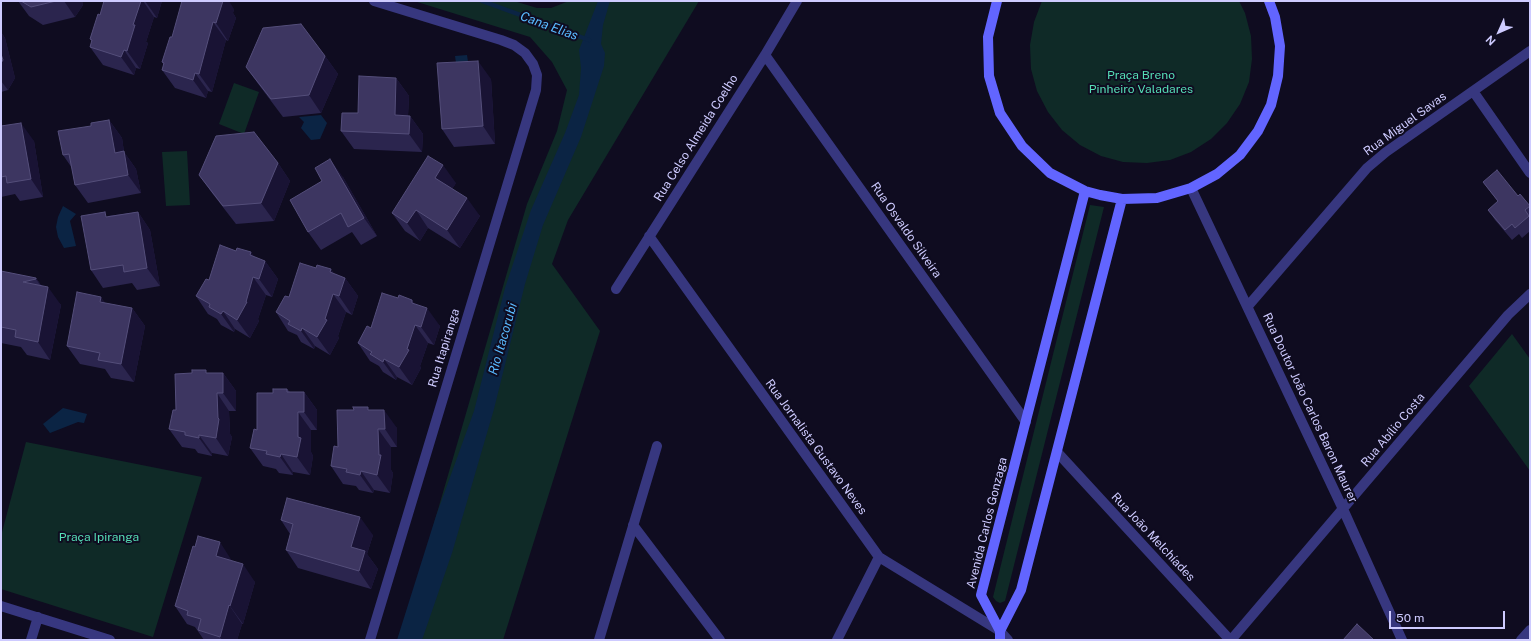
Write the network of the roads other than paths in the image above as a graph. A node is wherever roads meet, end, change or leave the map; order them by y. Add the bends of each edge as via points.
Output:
1 (374, 1) edge
2 (797, 1) edge
3 (997, 1) edge
4 (1269, 1) edge
5 (1530, 51) edge
6 (765, 54) junction
7 (1473, 91) junction
8 (1530, 173) edge
9 (1191, 188) junction
10 (1085, 191) junction
11 (1122, 199) junction
12 (650, 236) junction
13 (616, 289) dead end
14 (1530, 294) edge
15 (1248, 306) junction
16 (1026, 422) junction
17 (657, 446) dead end
18 (1057, 452) junction
19 (1343, 509) junction
20 (633, 525) junction
21 (879, 556) junction
22 (1, 606) edge
23 (38, 617) junction
24 (1530, 630) edge
25 (1000, 636) edge
26 (31, 640) edge
27 (110, 640) edge
28 (370, 640) edge
29 (599, 640) edge
30 (720, 640) edge
31 (837, 640) edge
32 (1008, 640) edge
33 (1230, 640) edge
34 (1402, 640) edge
35 (1521, 640) edge

1 - 28 street, Rua Itapiranga via 514,46 525,53 533,64 536,90
2 - 6 street, Rua Celso Almeida Coelho
3 - 10 street via 988,36 989,76 1000,113 1022,146 1050,173
4 - 9 street via 1275,17 1280,46 1278,76 1271,105 1258,131 1240,155 1217,174
5 - 7 street, Rua Miguel Savas
6 - 12 street, Rua Celso Almeida Coelho
6 - 16 street, Rua Osvaldo Silveira
7 - 8 street
7 - 15 street, Rua Miguel Savas via 1367,168
9 - 11 street via 1157,198
9 - 15 street, Rua Doutor João Carlos Baron Maurer
10 - 11 street
10 - 16 street, Avenida Carlos Gonzaga
11 - 18 street
12 - 13 street, Rua Celso Almeida Coelho
12 - 21 street, Rua Jornalista Gustavo Neves
14 - 19 street, Rua Abílio Costa via 1508,315
15 - 19 street, Rua Doutor João Carlos Baron Maurer
16 - 25 street, Avenida Carlos Gonzaga via 981,595
17 - 20 street
18 - 25 street via 1021,590
18 - 33 street, Rua João Melchíades
19 - 33 street, Rua Abílio Costa
19 - 34 street, Rua Doutor João Carlos Baron Maurer
20 - 29 street
20 - 30 street
21 - 25 street, Rua Jornalista Gustavo Neves
21 - 31 street
22 - 23 street
23 - 26 street
23 - 27 street
24 - 35 street
25 - 32 street, Rua Jornalista Gustavo Neves

